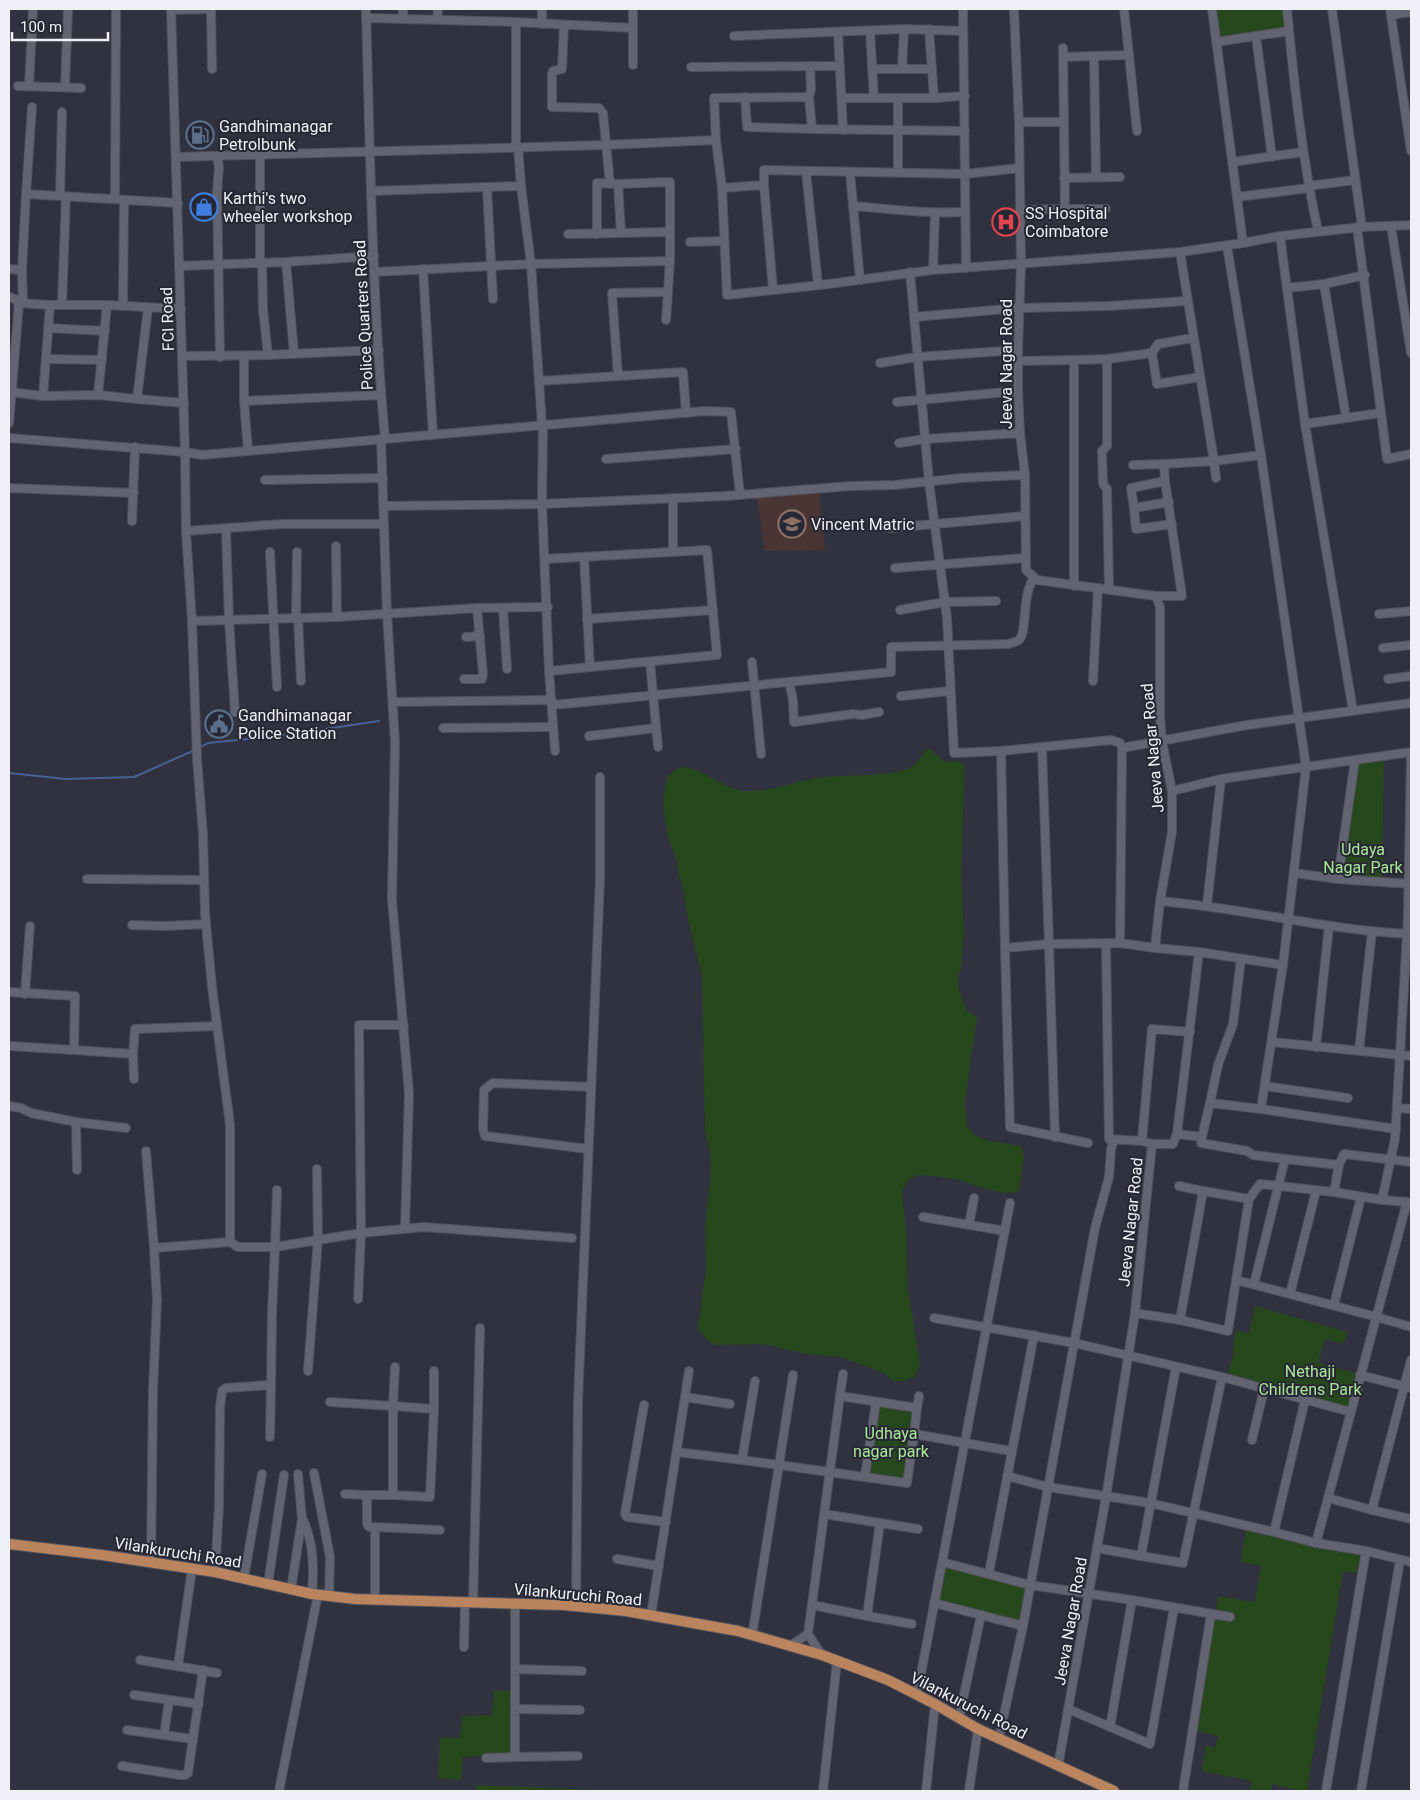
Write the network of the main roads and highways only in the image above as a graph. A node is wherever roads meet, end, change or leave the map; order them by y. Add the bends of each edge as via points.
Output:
1 (9, 1544) edge
2 (1114, 1791) edge

1 - 2 main road, Vilankuruchi Road via 215,1572 320,1594 376,1600 576,1606 651,1615 738,1631 822,1655 888,1680 978,1729

